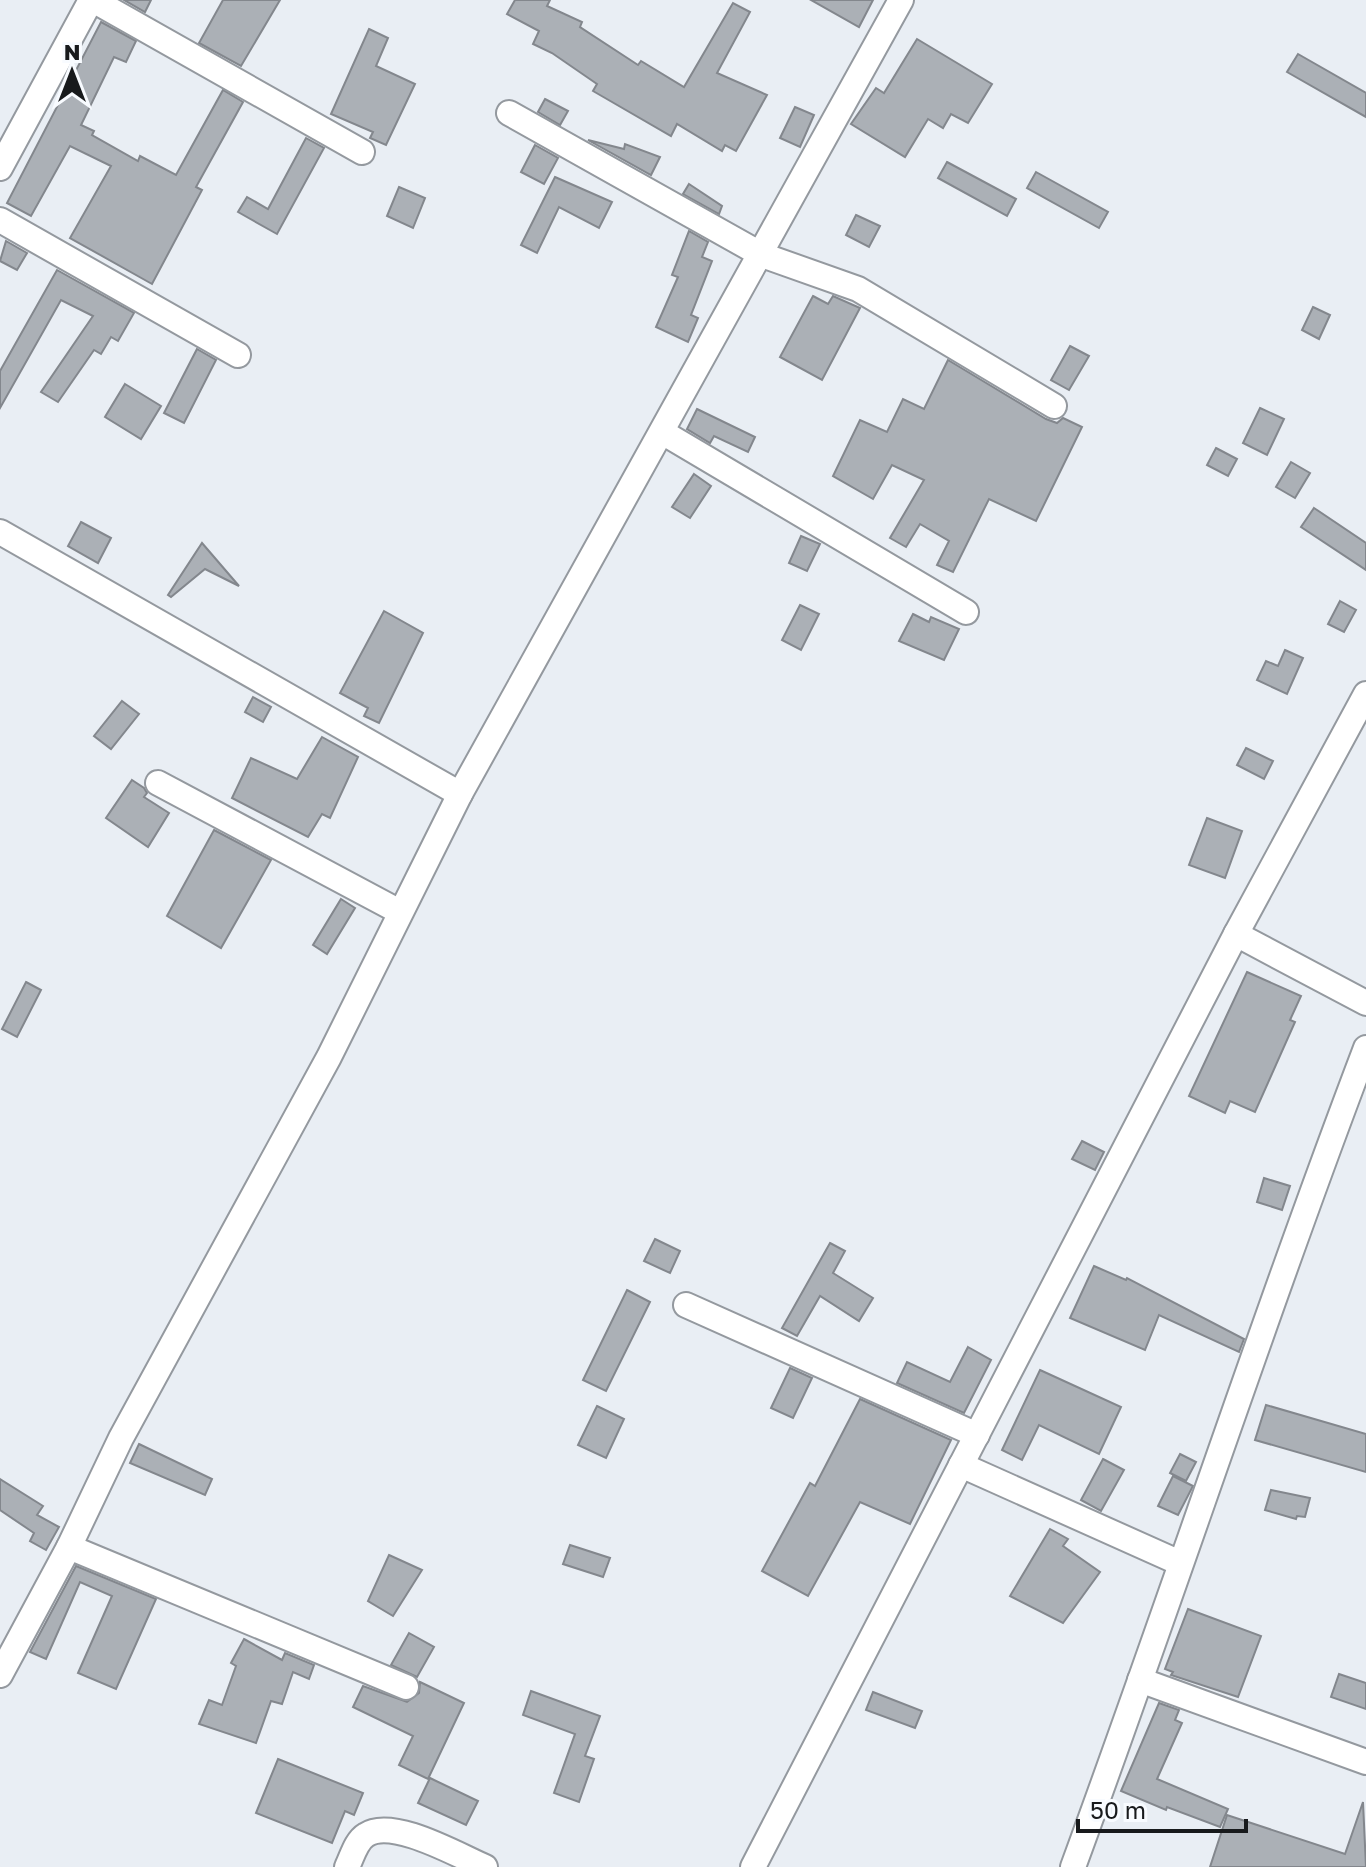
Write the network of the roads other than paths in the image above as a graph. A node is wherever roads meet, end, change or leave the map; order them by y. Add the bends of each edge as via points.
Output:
1 (92, 0) edge
2 (901, 0) edge
3 (509, 113) dead end
4 (362, 152) dead end
5 (0, 168) edge
6 (0, 220) edge
7 (762, 255) junction
8 (238, 355) dead end
9 (1054, 406) dead end
10 (662, 432) junction
11 (0, 532) edge
12 (966, 612) dead end
13 (1366, 694) edge
14 (158, 783) dead end
15 (460, 794) junction
16 (400, 912) junction
17 (1236, 934) junction
18 (1366, 1003) edge
19 (1366, 1048) edge
20 (686, 1305) dead end
21 (977, 1435) junction
22 (961, 1465) junction
23 (69, 1547) junction
24 (1180, 1563) junction
25 (0, 1675) edge
26 (1140, 1680) junction
27 (406, 1687) dead end
28 (1366, 1762) edge
29 (1075, 1866) edge
30 (347, 1867) edge
31 (485, 1867) edge
32 (753, 1867) edge

1 - 4 street
1 - 5 street
2 - 7 street
3 - 7 street
6 - 8 street
7 - 9 street via 858,289
7 - 10 street
10 - 12 street
10 - 15 street
11 - 15 street
13 - 17 street
14 - 16 street
15 - 16 street
16 - 23 street via 329,1057 121,1438
17 - 18 street
17 - 21 street
19 - 24 street
20 - 21 street
21 - 22 street
22 - 24 street
22 - 32 street
23 - 25 street
23 - 27 street
24 - 26 street
26 - 28 street
26 - 29 street
30 - 31 street via 366,1835 380,1829 413,1835

